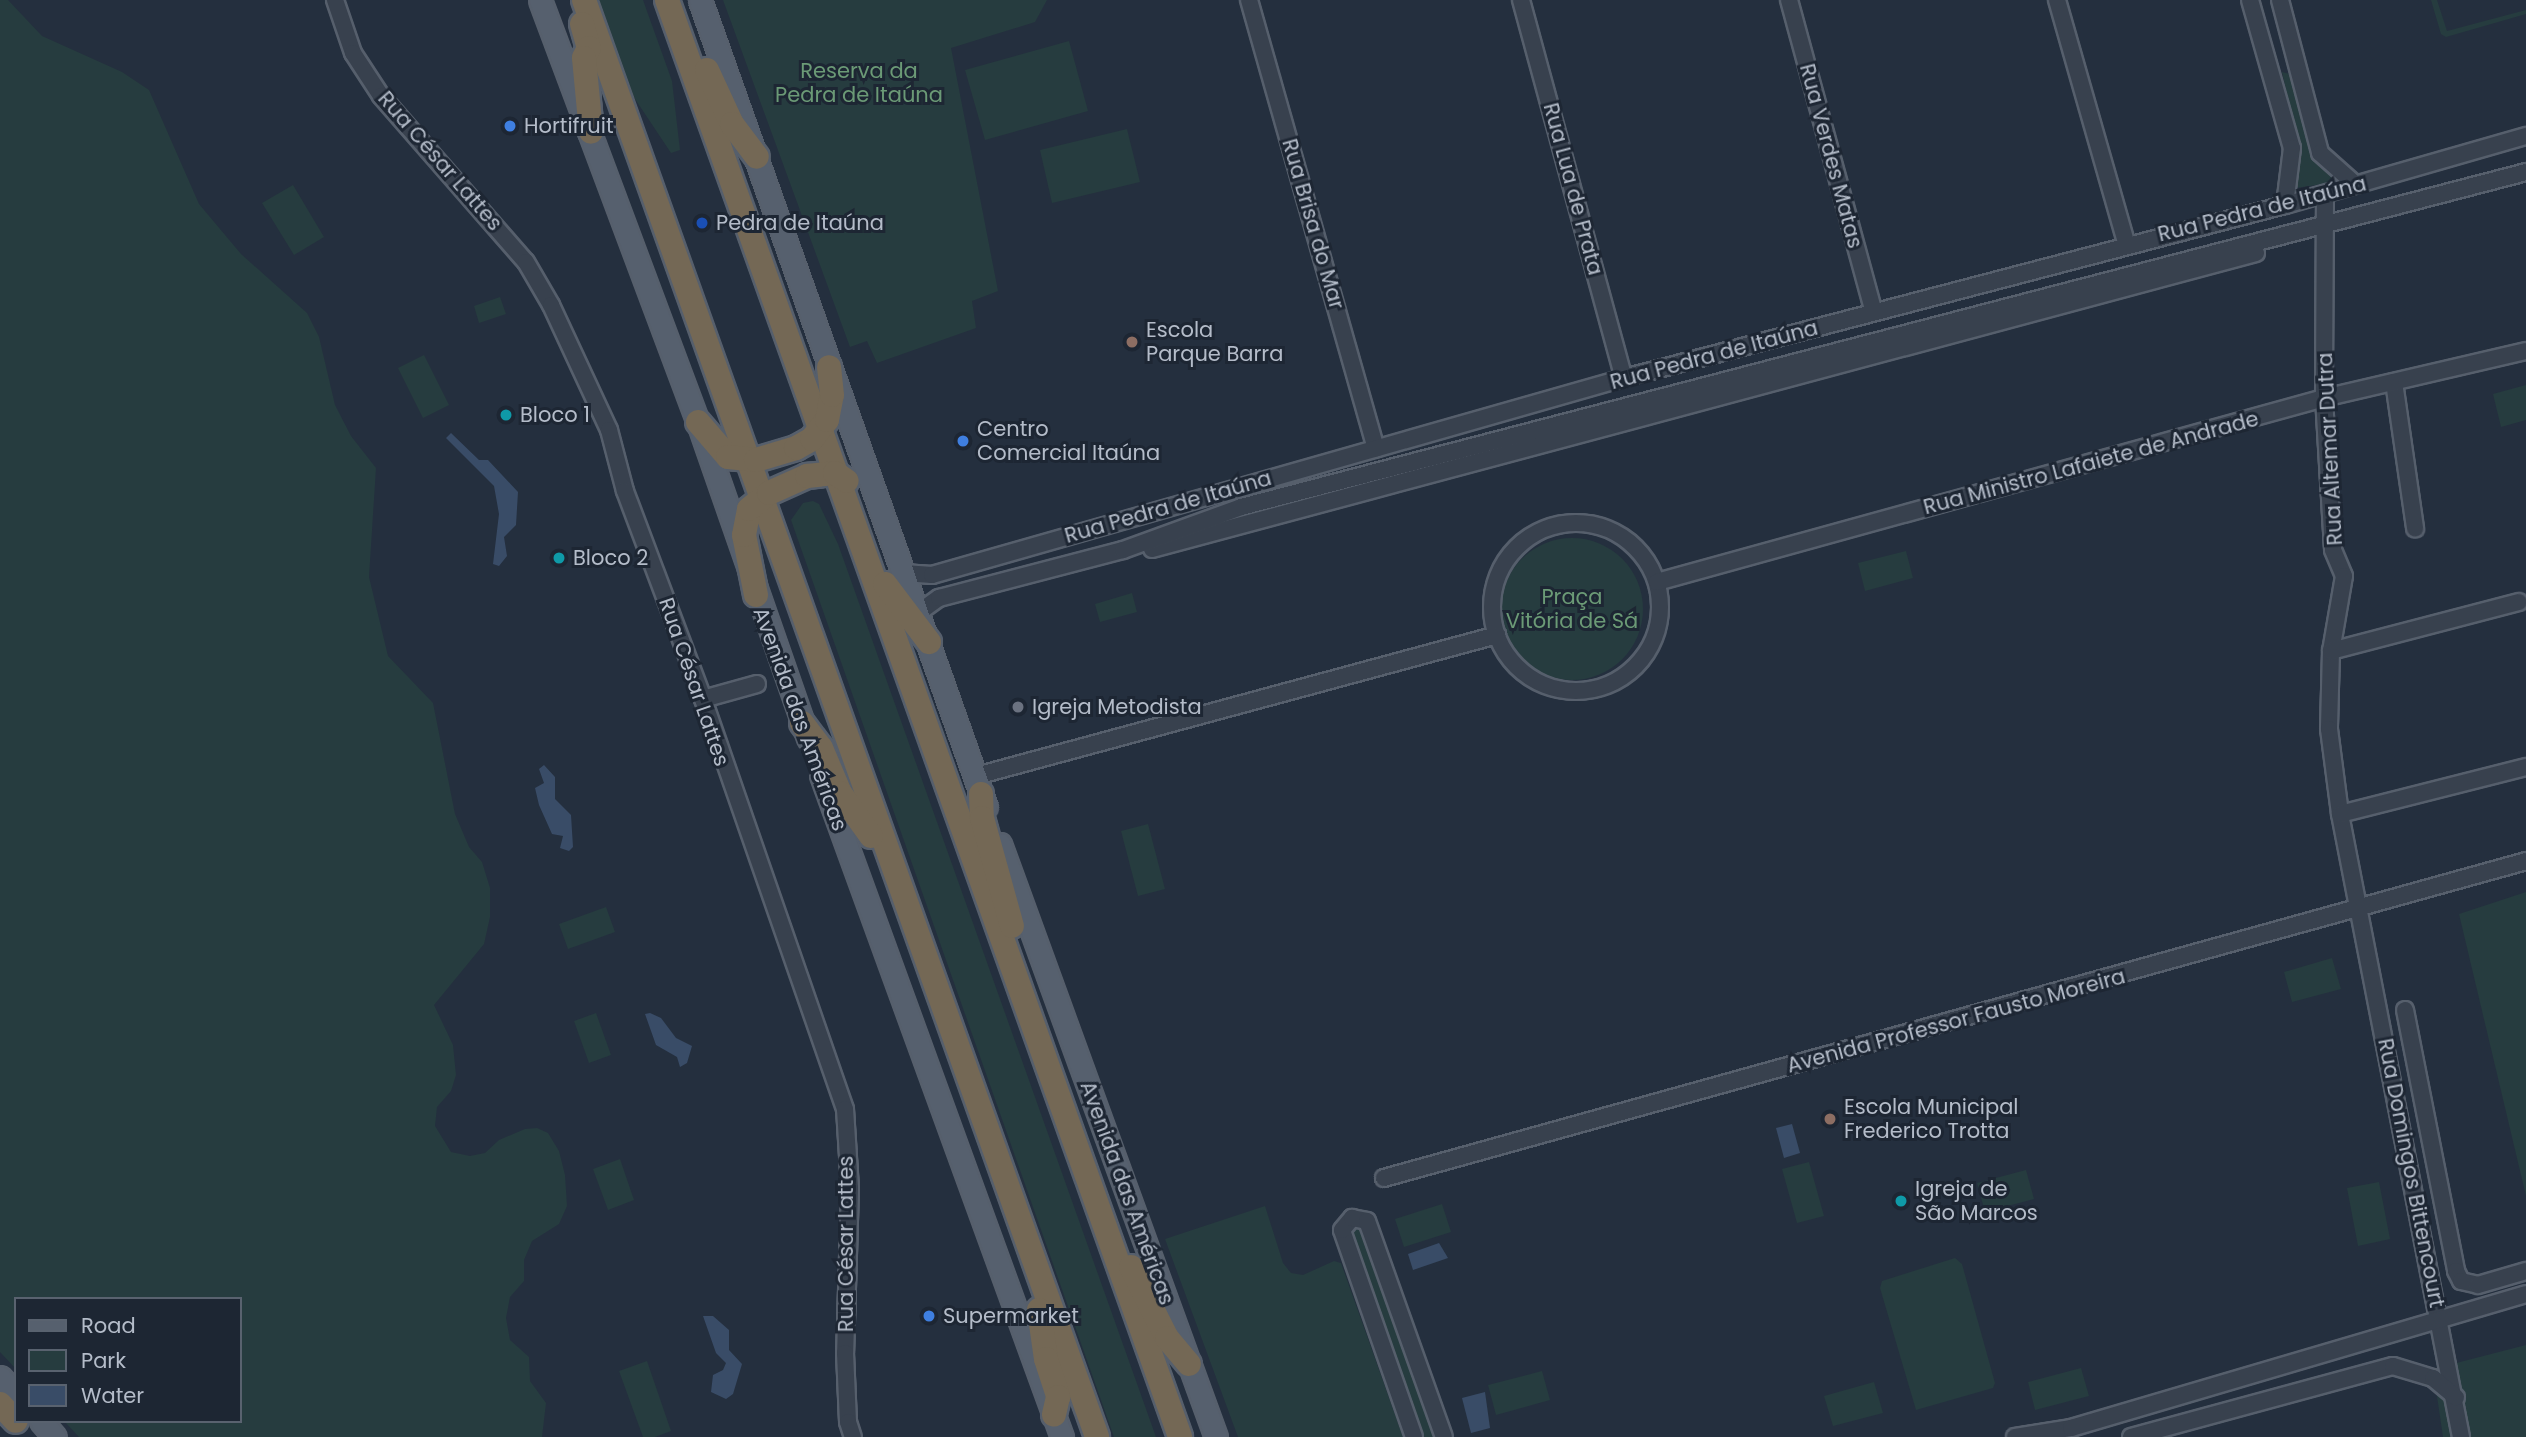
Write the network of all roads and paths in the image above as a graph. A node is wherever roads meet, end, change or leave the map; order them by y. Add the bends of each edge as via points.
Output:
1 (335, 0) edge
2 (540, 0) edge
3 (574, 0) edge
4 (584, 0) edge
5 (667, 0) edge
6 (677, 0) edge
7 (700, 0) edge
8 (1249, 0) edge
9 (1521, 0) edge
10 (1788, 0) edge
11 (2057, 0) edge
12 (2250, 0) edge
13 (2280, 0) edge
14 (591, 132) junction
15 (2526, 136) edge
16 (757, 157) junction
17 (2526, 172) edge
18 (2526, 181) edge
19 (2356, 185) junction
20 (2325, 194) junction
21 (2285, 205) junction
22 (2326, 229) junction
23 (2126, 243) junction
24 (1874, 312) junction
25 (2526, 351) edge
26 (829, 367) junction
27 (1624, 379) junction
28 (2394, 382) junction
29 (2324, 398) junction
30 (698, 422) junction
31 (820, 432) junction
32 (1376, 448) junction
33 (746, 460) junction
34 (835, 473) junction
35 (759, 500) junction
36 (1115, 522) junction
37 (2415, 528) dead end
38 (1078, 533) junction
39 (1123, 550) junction
40 (1084, 560) junction
41 (904, 573) junction
42 (1657, 582) junction
43 (756, 595) junction
44 (2519, 602) dead end
45 (918, 613) junction
46 (1497, 635) junction
47 (929, 642) junction
48 (2331, 651) junction
49 (757, 684) dead end
50 (703, 699) junction
51 (802, 723) junction
52 (2526, 767) edge
53 (979, 785) junction
54 (2340, 814) junction
55 (2526, 861) edge
56 (894, 873) junction
57 (2360, 910) junction
58 (2405, 1010) dead end
59 (1032, 1022) junction
60 (1384, 1178) dead end
61 (1103, 1218) junction
62 (1027, 1251) junction
63 (2526, 1271) edge
64 (2526, 1294) edge
65 (2440, 1317) junction
66 (1189, 1364) junction
67 (0, 1377) edge
68 (14, 1392) edge
69 (2456, 1397) junction
70 (0, 1404) edge
71 (14, 1419) edge
72 (18, 1423) edge
73 (43, 1423) edge
74 (1058, 1426) edge
75 (31, 1437) edge
76 (55, 1437) edge
77 (853, 1437) edge
78 (1097, 1437) edge
79 (1180, 1437) edge
80 (1216, 1437) edge
81 (1414, 1437) edge
82 (1444, 1437) edge
83 (2015, 1437) edge
84 (2131, 1437) edge
85 (2461, 1437) edge

1 - 50 street, Rua César Lattes via 354,53 381,96 499,228 551,305 609,430 625,491
2 - 14 main road, Avenida das Américas
3 - 14 highway via 589,48 584,58
4 - 33 highway, Avenida das Américas
5 - 31 highway, Avenida das Américas
6 - 16 highway via 732,124
7 - 16 main road, Avenida das Américas
8 - 32 street, Rua Brisa do Mar
9 - 27 street, Rua Lua de Prata
10 - 24 street, Rua Verdes Matas
11 - 23 street
12 - 21 street via 2292,148
13 - 19 street via 2320,153
14 - 30 main road, Avenida das Américas
15 - 19 street, Rua Pedra de Itaúna
16 - 26 main road, Avenida das Américas
17 - 22 street, Rua Pedra de Itaúna
18 - 22 street
19 - 20 street, Rua Pedra de Itaúna
20 - 21 street, Rua Pedra de Itaúna
20 - 22 street, Rua Altemar Dutra
21 - 23 street, Rua Pedra de Itaúna
22 - 29 street, Rua Altemar Dutra
22 - 39 street, Rua Pedra de Itaúna via 1241,507
22 - 40 street via 1129,555
23 - 24 street, Rua Pedra de Itaúna
24 - 27 street, Rua Pedra de Itaúna
25 - 28 street, Rua Ministro Lafaiete de Andrade
26 - 31 highway via 831,409
26 - 41 main road, Avenida das Américas
27 - 32 street, Rua Pedra de Itaúna
28 - 29 street, Rua Ministro Lafaiete de Andrade
28 - 37 street
29 - 42 street, Rua Ministro Lafaiete de Andrade
29 - 48 street, Rua Altemar Dutra via 2333,550 2344,576
30 - 33 highway via 722,453
30 - 43 main road, Avenida das Américas
31 - 33 highway via 796,448
31 - 34 highway, Avenida das Américas
32 - 36 street, Rua Pedra de Itaúna
33 - 35 highway, Avenida das Américas
34 - 35 highway via 789,482
34 - 47 highway via 852,491 885,584
34 - 59 highway, Avenida das Américas
35 - 43 highway via 743,521
35 - 56 highway, Avenida das Américas
36 - 38 street, Rua Pedra de Itaúna
36 - 39 street
38 - 40 street
38 - 41 street, Rua Pedra de Itaúna via 932,575
39 - 40 street, Rua Pedra de Itaúna
40 - 45 street, Rua Pedra de Itaúna via 939,598
41 - 45 main road, Avenida das Américas
42 - 46 street via 1661,611 1655,639 1632,670 1616,682 1589,691 1560,691 1533,680 1511,661
42 - 46 street via 1645,558 1627,539 1603,526 1576,522 1550,526 1526,539 1507,558 1495,582 1492,609
43 - 51 main road, Avenida das Américas
44 - 48 street
45 - 47 main road, Avenida das Américas
46 - 53 street
47 - 53 main road, Avenida das Américas
48 - 54 street, Rua Altemar Dutra via 2329,729
49 - 50 street
50 - 77 street, Rua César Lattes via 845,1109 850,1188 845,1353 848,1422
51 - 56 highway via 821,748 840,793
51 - 74 main road, Avenida das Américas
52 - 54 street
53 - 59 highway via 982,818 1025,970
53 - 66 main road, Avenida das Américas
54 - 57 street, Rua Altemar Dutra
55 - 57 street, Avenida Professor Fausto Moreira
56 - 62 highway, Avenida das Américas
57 - 60 street, Avenida Professor Fausto Moreira
57 - 65 street, Rua Domingos Bittencourt
58 - 63 street via 2456,1271 2461,1281 2478,1285
59 - 61 highway, Avenida das Américas
61 - 66 highway via 1167,1338
61 - 79 highway, Avenida das Américas
62 - 74 highway via 1058,1397
62 - 78 highway, Avenida das Américas
64 - 65 street
65 - 69 street, Rua Domingos Bittencourt
65 - 83 street via 2071,1428
66 - 80 main road, Avenida das Américas
67 - 68 main road
69 - 84 street via 2414,1369 2380,1368
69 - 85 street, Rua Domingos Bittencourt
70 - 71 highway
72 - 75 highway
73 - 76 main road
81 - 82 street via 1342,1230 1352,1218 1367,1221

